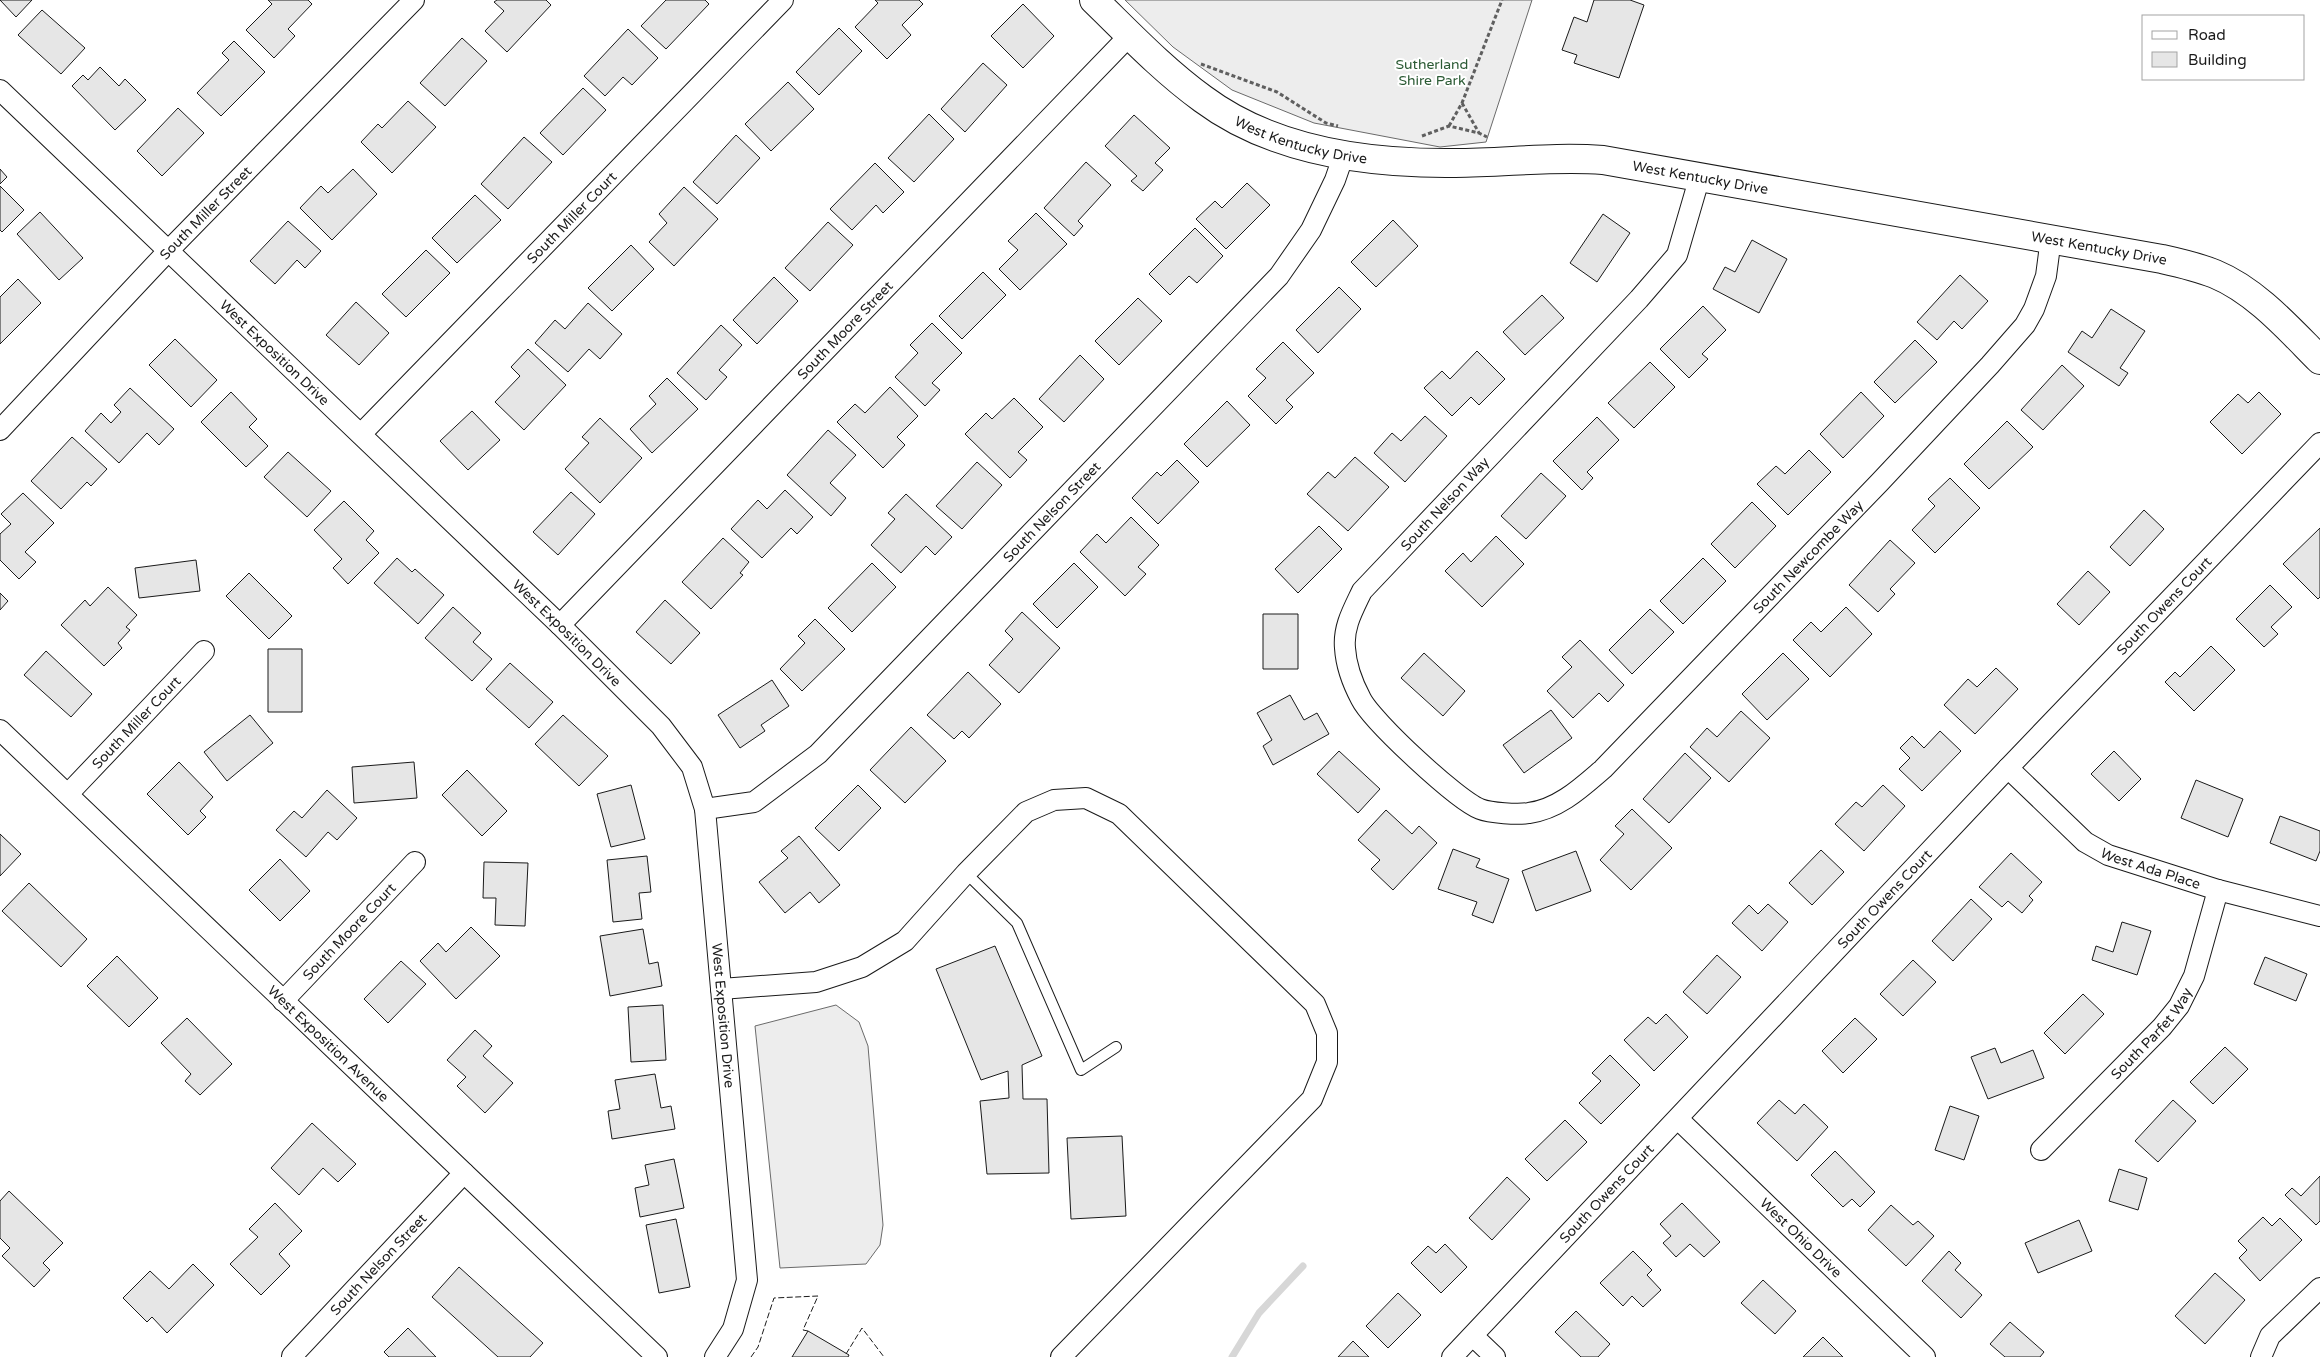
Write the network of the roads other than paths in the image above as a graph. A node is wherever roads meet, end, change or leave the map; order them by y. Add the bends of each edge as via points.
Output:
1 (414, 0) edge
2 (783, 0) edge
3 (1094, 0) edge
4 (1130, 35) junction
5 (0, 90) edge
6 (1344, 141) junction
7 (1700, 176) junction
8 (2051, 238) junction
9 (168, 250) junction
10 (2320, 360) edge
11 (0, 430) edge
12 (361, 434) junction
13 (2320, 443) edge
14 (560, 625) junction
15 (204, 651) dead end
16 (0, 730) edge
17 (2008, 768) junction
18 (68, 794) junction
19 (706, 809) junction
20 (1504, 812) joint
21 (415, 862) dead end
22 (966, 873) junction
23 (2218, 890) junction
24 (2320, 916) edge
25 (721, 989) junction
26 (283, 1001) junction
27 (1116, 1047) dead end
28 (1678, 1118) junction
29 (2042, 1150) dead end
30 (464, 1173) junction
31 (2320, 1288) edge
32 (1473, 1336) junction
33 (292, 1356) dead end
34 (657, 1357) edge
35 (715, 1357) edge
36 (1061, 1357) edge
37 (1452, 1357) edge
38 (1495, 1357) edge
39 (1925, 1357) edge
40 (2261, 1357) edge

1 - 9 street, South Miller Street
2 - 12 street, South Miller Court
3 - 4 street, West Kentucky Drive
4 - 6 street, West Kentucky Drive via 1181,82 1227,115 1252,128 1310,150
4 - 14 street, South Moore Street
5 - 9 street, West Exposition Drive
6 - 7 street, West Kentucky Drive via 1421,163 1579,158
6 - 19 street, South Nelson Street via 1335,180 1311,230 1279,276 818,754 754,802
7 - 8 street, West Kentucky Drive
7 - 20 street, South Nelson Way via 1677,255 1362,591 1346,625 1345,649 1351,676 1362,701 1401,744 1463,800 1482,810
8 - 10 street, West Kentucky Drive via 2162,259 2216,274 2254,298
8 - 20 street, South Newcombe Way via 2046,276 2025,325 1885,476 1596,775 1549,808 1528,813
9 - 11 street, South Miller Street
9 - 12 street, West Exposition Drive
12 - 14 street, West Exposition Drive
13 - 17 street, South Owens Court
14 - 19 street, West Exposition Drive via 661,726 692,767
15 - 18 street, South Miller Court
16 - 18 street, West Exposition Avenue
17 - 23 street, West Ada Place via 2085,842 2108,856
17 - 28 street, South Owens Court
18 - 26 street, West Exposition Avenue
19 - 25 street, West Exposition Drive
21 - 26 street, South Moore Court
22 - 25 street via 905,941 862,967 816,982
22 - 27 lane via 1017,924 1081,1070
22 - 36 street via 1026,812 1054,800 1086,798 1118,814 1301,990 1315,1004 1327,1032 1327,1062 1312,1099
23 - 24 street, West Ada Place
23 - 29 street, South Parfet Way via 2194,976 2179,1006
25 - 35 street, West Exposition Drive via 747,1280 733,1329
26 - 30 street, West Exposition Avenue
28 - 32 street, South Owens Court
28 - 39 street, West Ohio Drive
30 - 33 street, South Nelson Street
30 - 34 street, West Exposition Avenue
31 - 40 street via 2270,1336
32 - 37 street, South Owens Court
32 - 38 street

